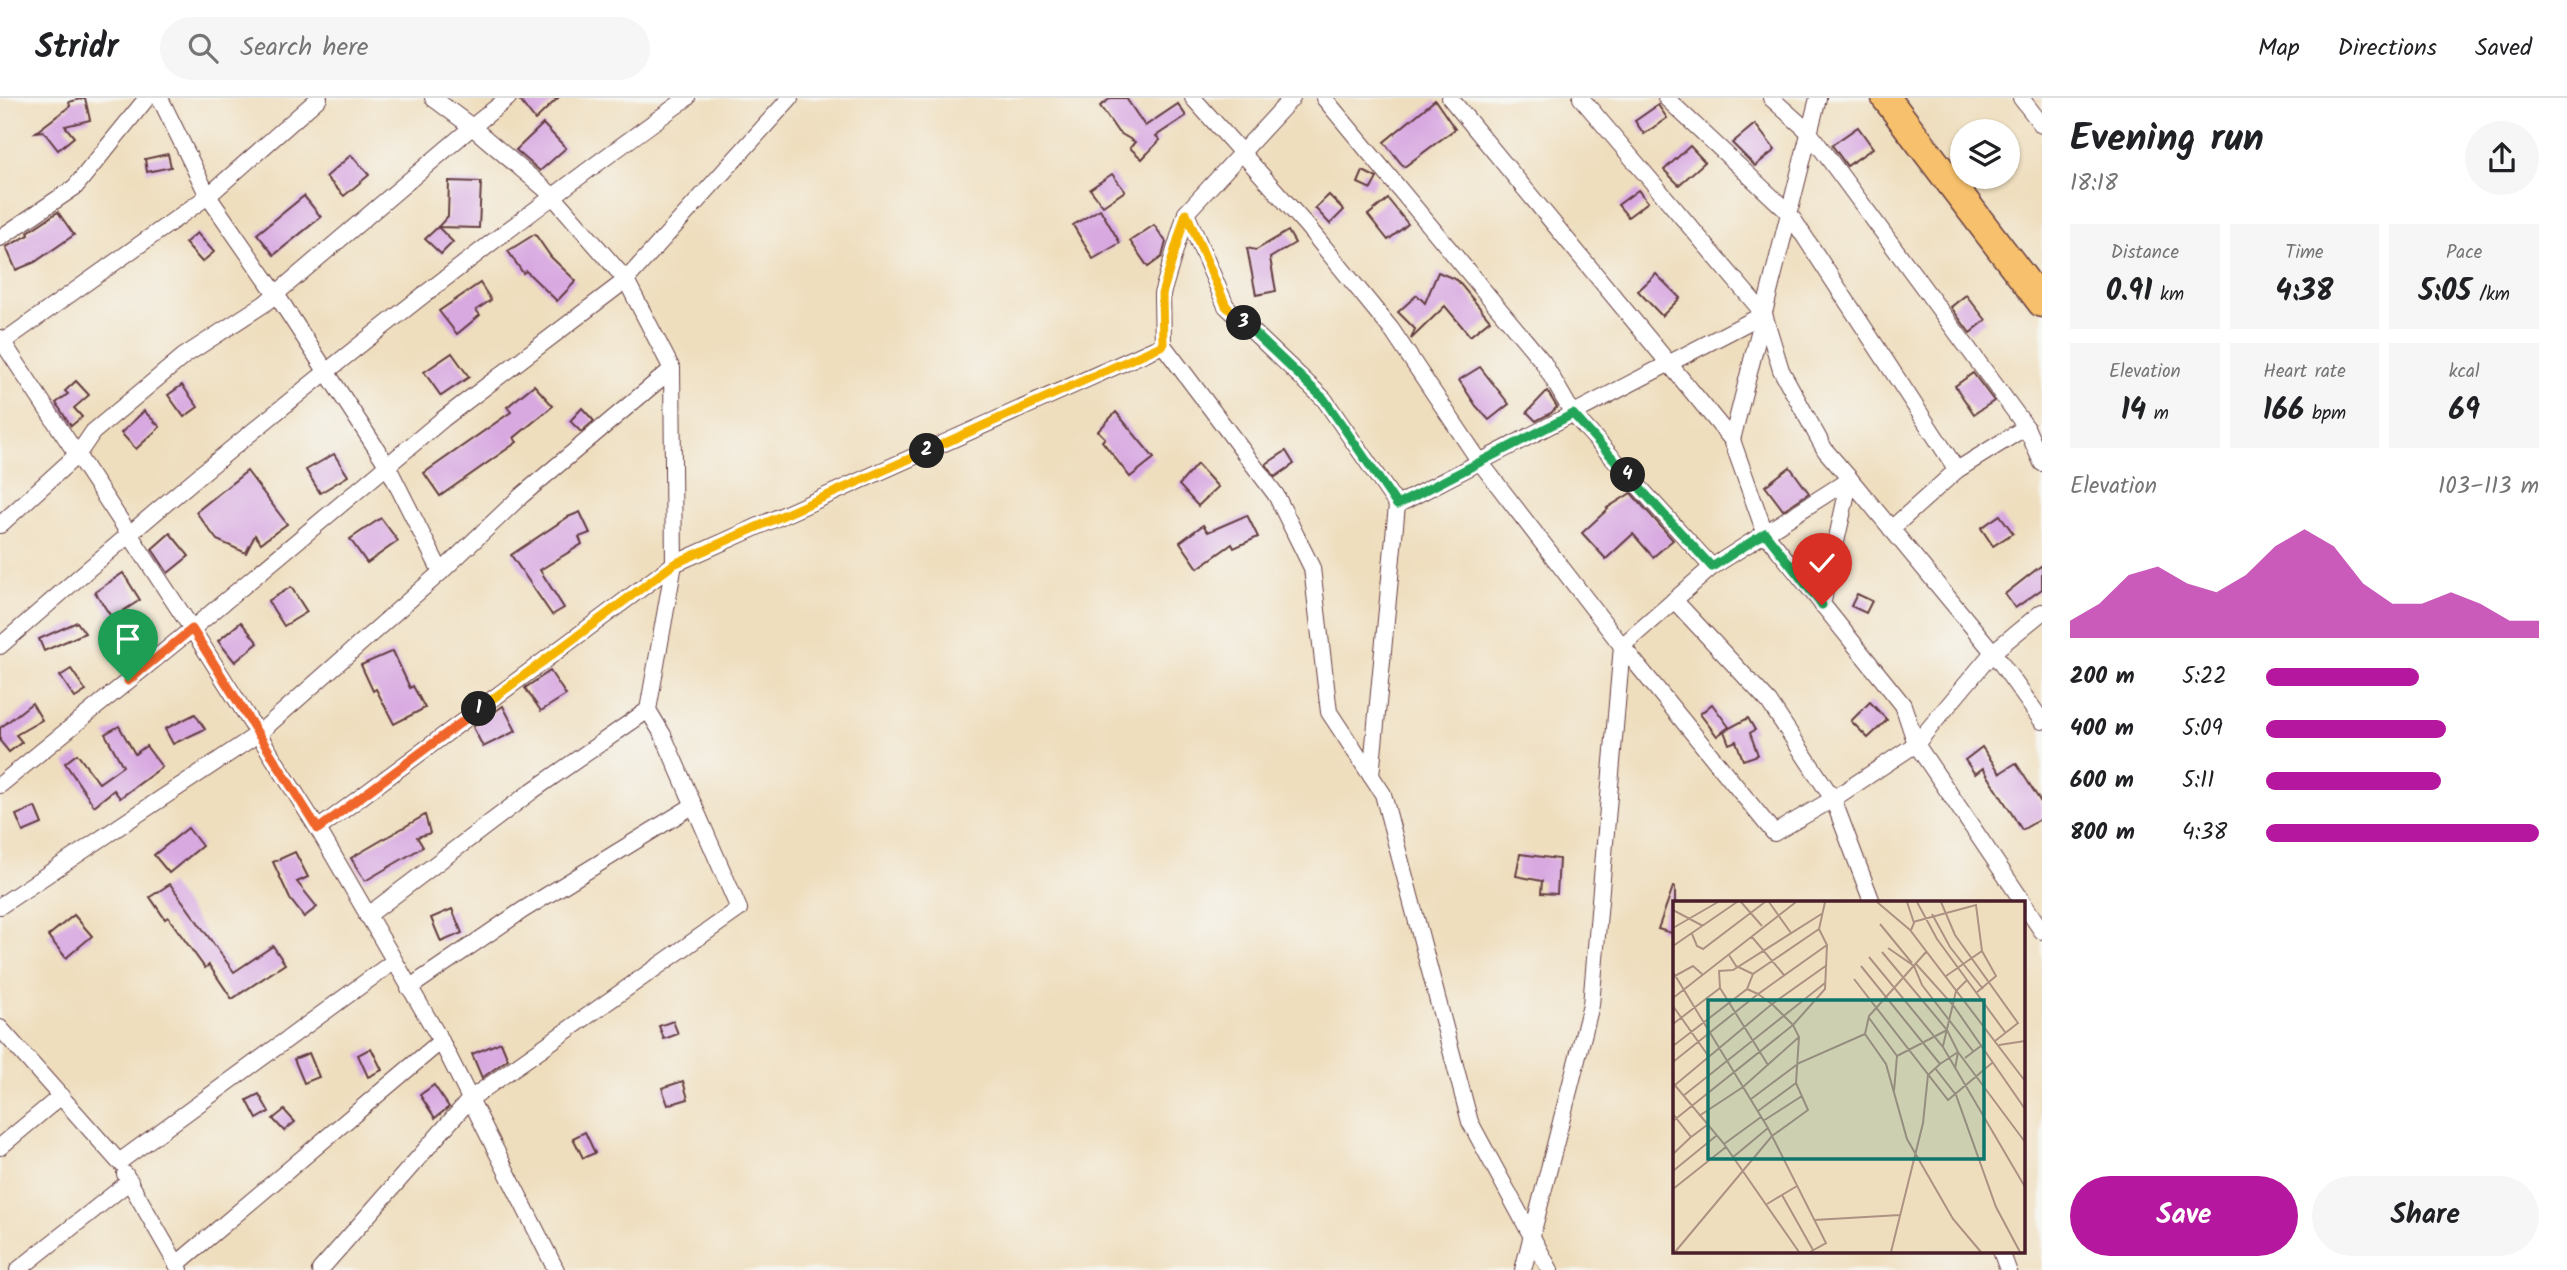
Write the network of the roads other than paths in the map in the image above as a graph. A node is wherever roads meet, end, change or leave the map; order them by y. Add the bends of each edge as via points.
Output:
1 (147, 98) edge
2 (160, 98) edge
3 (319, 98) edge
4 (433, 98) edge
5 (508, 98) edge
6 (687, 98) edge
7 (790, 98) edge
8 (1193, 98) edge
9 (1292, 98) edge
10 (1324, 98) edge
11 (1450, 98) edge
12 (1581, 98) edge
13 (1666, 98) edge
14 (1772, 98) edge
15 (1818, 98) edge
16 (1886, 98) edge
17 (2021, 98) edge
18 (2042, 125) edge
19 (472, 127) junction
20 (1809, 132) junction
21 (1241, 153) junction
22 (552, 195) junction
23 (208, 196) junction
24 (1186, 213) junction
25 (1789, 213) junction
26 (0, 238) edge
27 (626, 280) junction
28 (276, 294) junction
29 (2042, 303) edge
30 (1764, 314) junction
31 (1, 341) edge
32 (1163, 345) junction
33 (1669, 364) junction
34 (672, 369) junction
35 (326, 371) junction
36 (1573, 414) junction
37 (2026, 427) junction
38 (1732, 440) junction
39 (78, 454) junction
40 (1480, 462) junction
41 (2042, 463) edge
42 (387, 465) junction
43 (1956, 470) junction
44 (1850, 479) junction
45 (1397, 505) junction
46 (2, 518) edge
47 (1891, 529) junction
48 (128, 533) junction
49 (1765, 533) junction
50 (674, 564) junction
51 (1712, 567) junction
52 (441, 572) junction
53 (1674, 600) junction
54 (1822, 605) junction
55 (2042, 612) edge
56 (192, 629) junction
57 (0, 646) edge
58 (1622, 646) junction
59 (1993, 652) junction
60 (648, 710) junction
61 (2042, 721) edge
62 (258, 734) junction
63 (1916, 744) junction
64 (1371, 776) junction
65 (0, 785) edge
66 (1833, 799) junction
67 (694, 805) junction
68 (318, 829) junction
69 (1872, 901) edge
70 (2022, 901) edge
71 (2024, 904) edge
72 (0, 906) edge
73 (367, 916) junction
74 (2042, 931) edge
75 (393, 962) junction
76 (409, 988) junction
77 (0, 1028) edge
78 (441, 1041) junction
79 (61, 1096) junction
80 (470, 1099) junction
81 (0, 1147) edge
82 (119, 1162) junction
83 (130, 1181) junction
84 (1531, 1239) junction
85 (2001, 1252) edge
86 (178, 1267) edge
87 (18, 1270) edge
88 (320, 1270) edge
89 (556, 1270) edge
90 (1523, 1270) edge
91 (1549, 1270) edge
92 (2008, 1270) edge

1 - 26 street via 75,187
2 - 23 street
3 - 23 street
4 - 19 street
5 - 19 street
6 - 22 street
7 - 27 street
8 - 21 street
9 - 21 street
10 - 36 street via 1543,362
11 - 33 street
12 - 30 street
13 - 25 street
14 - 20 street
15 - 20 street
16 - 29 highway
17 - 18 street
19 - 22 street
19 - 28 street
20 - 25 street
20 - 37 street
21 - 24 street
21 - 40 street via 1391,329
22 - 27 street
22 - 35 street
23 - 28 street
23 - 31 street
24 - 32 street via 1162,294
24 - 45 street via 1226,306 1324,399
25 - 30 street
25 - 43 street
27 - 34 street
27 - 42 street
28 - 35 street
28 - 39 street via 184,356 93,432
30 - 33 street
30 - 38 street
30 - 44 street via 1781,370 1825,450
31 - 39 street
32 - 50 street
32 - 64 street via 1276,495 1312,568 1329,712
33 - 36 street
33 - 38 street
34 - 50 street
34 - 52 street via 521,496
35 - 42 street
35 - 48 street
36 - 40 street
36 - 51 street
37 - 41 street
37 - 43 street
38 - 49 street
39 - 46 street
39 - 48 street
40 - 45 street
40 - 58 street
42 - 52 street
42 - 56 street
43 - 47 street
44 - 47 street
44 - 49 street
44 - 54 street
45 - 64 street
47 - 59 street
48 - 56 street
48 - 57 street
49 - 51 street
49 - 54 street
50 - 60 street
50 - 68 street
51 - 53 street
52 - 62 street
53 - 58 street
53 - 66 street via 1769,702
54 - 63 street via 1903,705
55 - 59 street
56 - 62 street
56 - 65 street
58 - 66 street via 1774,834
58 - 84 street via 1591,1005
59 - 61 street
59 - 63 street
60 - 67 street
60 - 73 street
62 - 68 street
62 - 72 street
63 - 66 street
63 - 70 street
64 - 84 street via 1383,794 1470,1122
66 - 69 street
67 - 76 street via 523,910
67 - 80 street via 739,909
68 - 73 street
71 - 74 street
73 - 75 street
75 - 76 street
75 - 82 street
76 - 78 street
77 - 79 street
78 - 80 street
78 - 86 street
79 - 81 street
79 - 82 street
80 - 88 street
80 - 89 street
82 - 83 street
83 - 86 street
83 - 87 street
84 - 90 street
84 - 91 street
85 - 92 street

